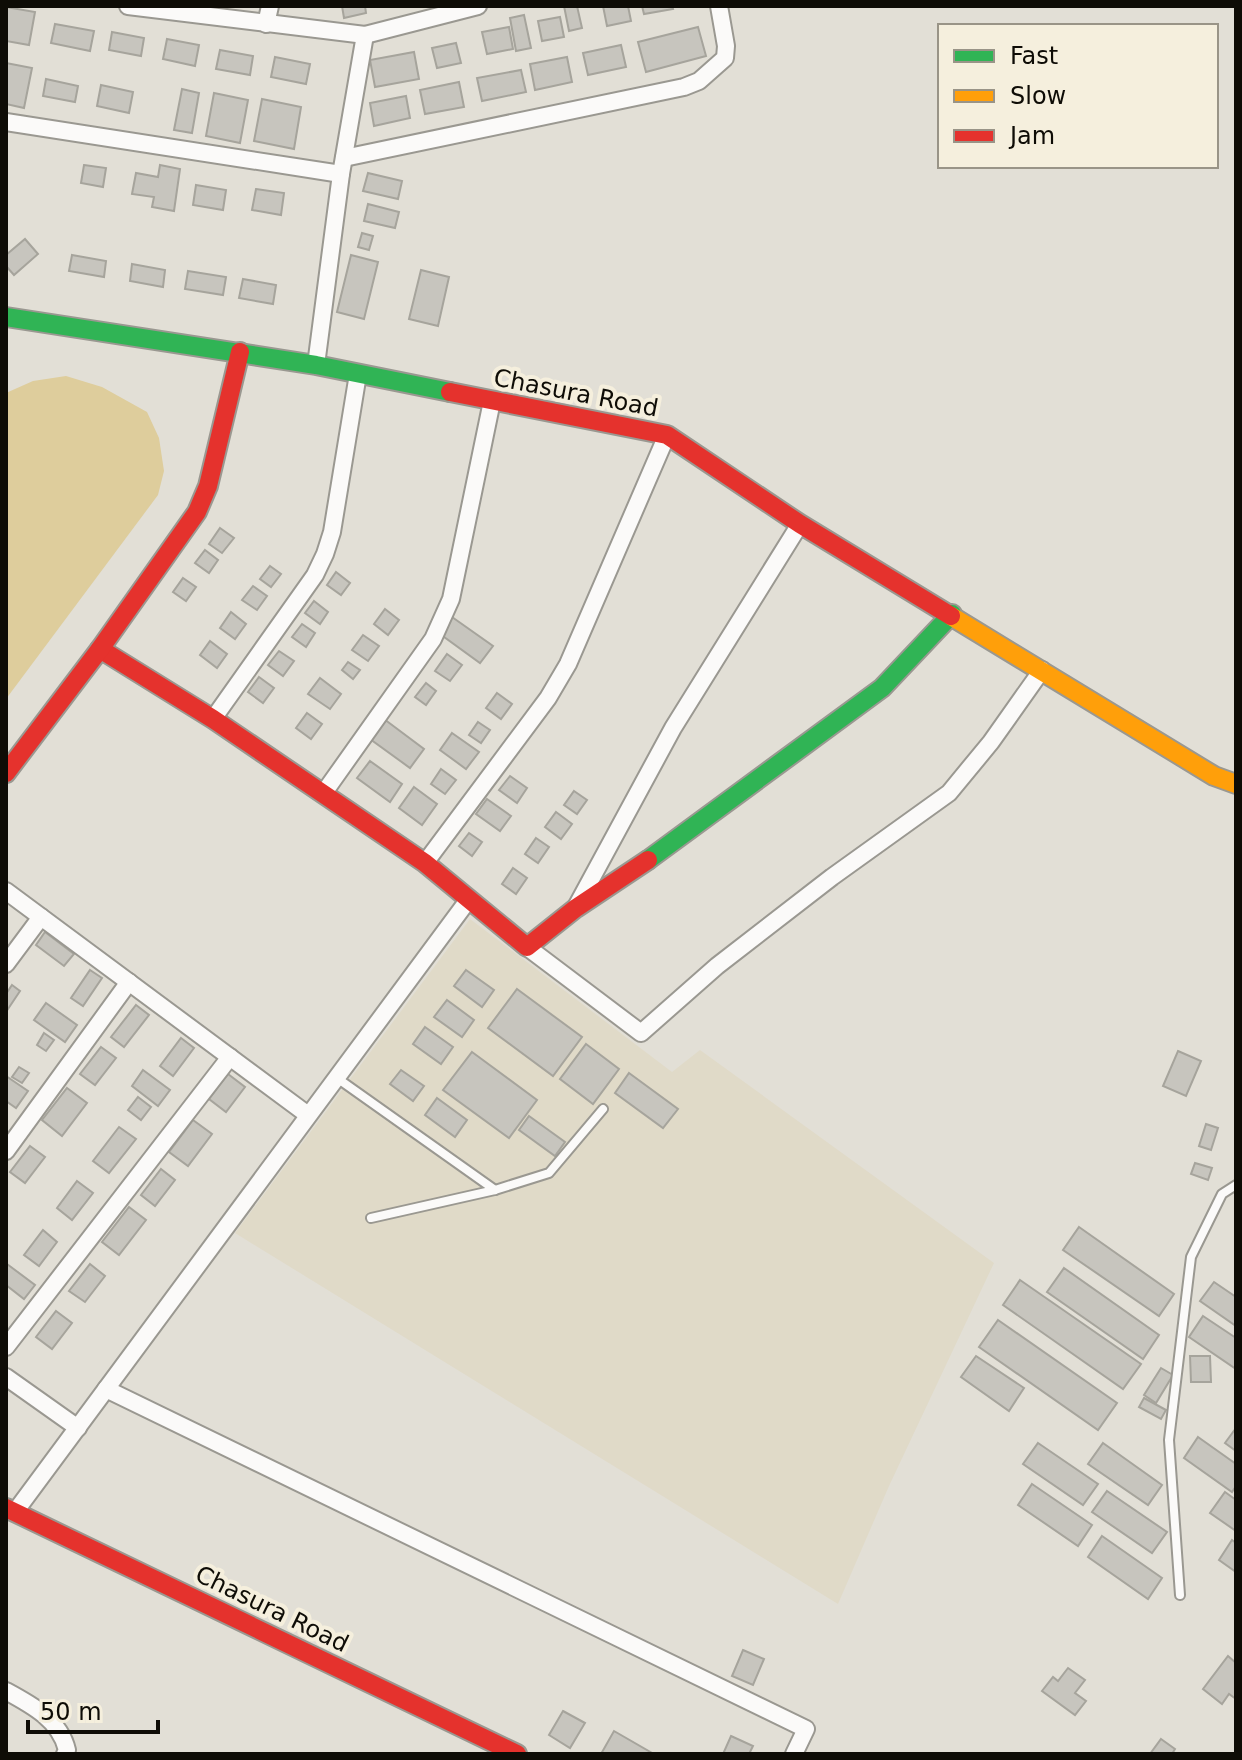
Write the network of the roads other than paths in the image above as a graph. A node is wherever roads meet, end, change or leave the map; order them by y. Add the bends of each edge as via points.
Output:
1 (128, 6) edge
2 (270, 6) edge
3 (478, 6) edge
4 (719, 6) edge
5 (266, 24) junction
6 (365, 35) junction
7 (6, 122) edge
8 (342, 166) junction
9 (6, 317) edge
10 (240, 352) junction
11 (316, 365) junction
12 (358, 374) junction
13 (492, 401) junction
14 (667, 435) junction
15 (800, 524) junction
16 (952, 614) junction
17 (100, 649) junction
18 (1042, 670) junction
19 (213, 719) junction
20 (6, 773) edge
21 (1236, 784) edge
22 (323, 794) junction
23 (425, 863) junction
24 (6, 891) edge
25 (469, 899) junction
26 (576, 908) junction
27 (41, 917) junction
28 (527, 947) junction
29 (6, 964) edge
30 (129, 982) junction
31 (230, 1057) junction
32 (337, 1078) junction
33 (603, 1109) dead end
34 (308, 1115) junction
35 (6, 1151) edge
36 (1236, 1185) edge
37 (495, 1190) junction
38 (371, 1218) dead end
39 (6, 1347) edge
40 (6, 1377) edge
41 (106, 1389) junction
42 (78, 1428) junction
43 (10, 1510) edge
44 (1180, 1595) dead end
45 (6, 1691) edge
46 (67, 1753) edge
47 (517, 1754) edge
48 (794, 1754) edge

1 - 5 street
2 - 5 street
3 - 6 street
4 - 8 street via 725,58 699,81
5 - 6 street
6 - 8 street
7 - 8 street
8 - 11 street
9 - 10 street, Chasura Road
10 - 11 street, Chasura Road
10 - 17 street via 197,512
11 - 12 street, Chasura Road
12 - 13 street, Chasura Road
12 - 19 street via 325,554
13 - 14 street, Chasura Road
13 - 22 street via 442,621
14 - 15 street, Chasura Road
14 - 23 street via 568,664
15 - 16 street, Chasura Road
15 - 26 street via 673,728
16 - 18 street, Chasura Road
16 - 26 street via 882,688
17 - 19 street
17 - 20 street
18 - 21 street, Chasura Road via 1214,776
18 - 28 street via 949,793 717,966 641,1033
19 - 22 street
22 - 23 street
23 - 25 street
24 - 27 street
25 - 28 street
25 - 32 street
26 - 28 street
27 - 29 street
27 - 30 street
30 - 31 street
30 - 35 street
31 - 34 street
31 - 39 street
32 - 34 street
32 - 37 lane
33 - 37 lane via 549,1173
34 - 41 street
36 - 44 lane via 1222,1194 1191,1257 1169,1440
37 - 38 lane
40 - 42 street
41 - 42 street
41 - 48 street via 806,1729
42 - 43 street
43 - 47 street, Chasura Road
45 - 46 street via 43,1713 64,1738

